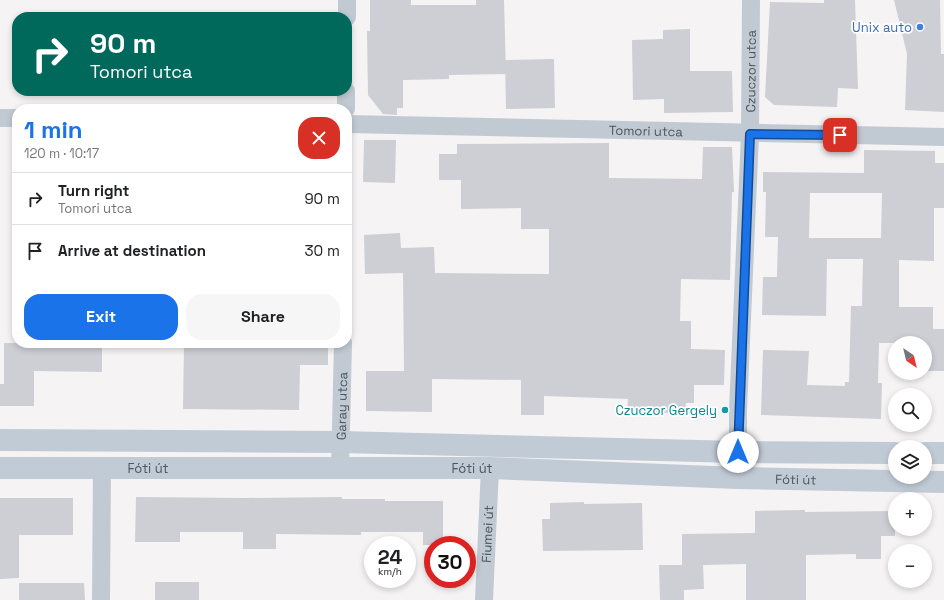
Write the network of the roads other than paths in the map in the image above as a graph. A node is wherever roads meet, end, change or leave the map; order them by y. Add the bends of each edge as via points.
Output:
1 (347, 0) edge
2 (751, 0) edge
3 (347, 12) edge
4 (0, 118) edge
5 (12, 118) edge
6 (352, 124) edge
7 (750, 134) junction
8 (944, 137) edge
9 (343, 348) edge
10 (0, 440) edge
11 (341, 442) junction
12 (738, 452) junction
13 (888, 453) edge
14 (932, 453) edge
15 (944, 453) edge
16 (102, 467) junction
17 (0, 468) edge
18 (490, 468) junction
19 (340, 469) junction
20 (738, 478) junction
21 (944, 482) edge
22 (101, 600) edge
23 (484, 600) edge

1 - 3 street
2 - 7 street, Czuczor utca
4 - 5 street
6 - 7 street, Tomori utca
7 - 8 street, Tomori utca
7 - 12 street, Czuczor utca
9 - 11 street, Garay utca
10 - 11 street, Fóti út
11 - 12 street, Fóti út
11 - 19 street, Garay utca
12 - 13 street, Fóti út
12 - 20 street, Czuczor utca
14 - 15 street
16 - 17 street, Fóti út
16 - 19 street, Fóti út
16 - 22 street
18 - 19 street, Fóti út
18 - 20 street, Fóti út
18 - 23 street, Fiumei út
20 - 21 street, Fóti út

